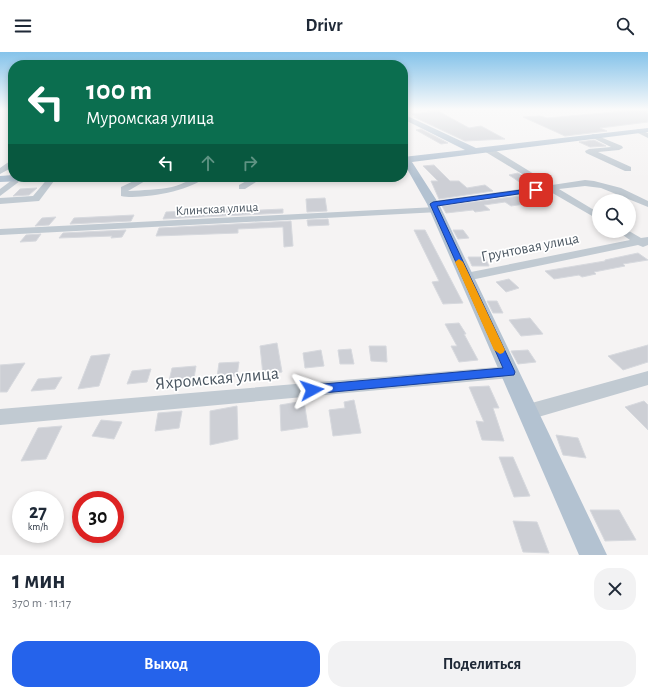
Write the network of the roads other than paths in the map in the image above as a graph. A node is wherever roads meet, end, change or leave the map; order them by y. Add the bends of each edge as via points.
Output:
1 (437, 132) edge
2 (625, 132) edge
3 (594, 136) junction
4 (487, 149) junction
5 (475, 151) junction
6 (408, 159) edge
7 (408, 164) edge
8 (628, 169) dead end
9 (13, 182) edge
10 (49, 182) edge
11 (138, 182) edge
12 (194, 182) edge
13 (251, 182) edge
14 (4, 187) edge
15 (242, 187) dead end
16 (550, 188) junction
17 (0, 193) edge
18 (0, 201) edge
19 (648, 204) edge
20 (434, 207) junction
21 (592, 213) edge
22 (0, 232) edge
23 (635, 238) edge
24 (645, 243) edge
25 (466, 277) junction
26 (510, 372) junction
27 (648, 378) edge
28 (528, 412) junction
29 (0, 417) edge
30 (593, 555) edge

1 - 5 main road
2 - 3 main road
3 - 4 main road
3 - 8 street via 619,148 589,151
4 - 5 main road
4 - 16 street
5 - 6 main road
7 - 20 main road
9 - 14 street
10 - 18 street via 36,199
11 - 12 street via 124,189 124,194 169,192
13 - 15 street
14 - 17 street
16 - 19 street, Клинская улица via 585,183 600,184 615,188
16 - 20 street, Клинская улица
16 - 21 street
20 - 22 street, Клинская улица
20 - 25 main road
23 - 24 street
24 - 25 street, Грунтовая улица
25 - 26 main road
26 - 28 main road
26 - 29 street, Яхромская улица
27 - 28 street
28 - 30 main road

